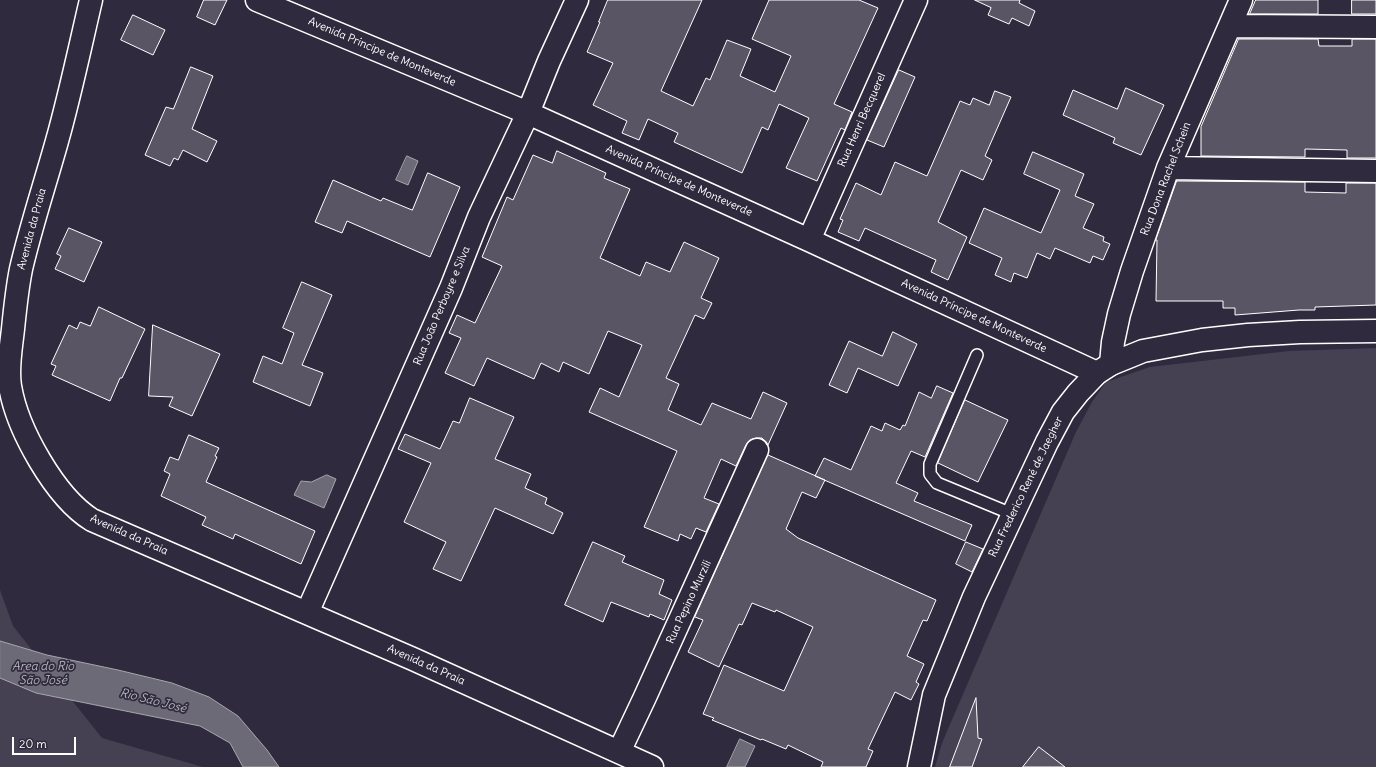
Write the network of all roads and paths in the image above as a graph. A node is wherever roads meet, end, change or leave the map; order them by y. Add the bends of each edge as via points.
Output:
1 (91, 0) edge
2 (258, 0) edge
3 (577, 0) edge
4 (916, 0) edge
5 (1241, 0) edge
6 (1230, 26) junction
7 (1376, 27) edge
8 (528, 113) junction
9 (1168, 168) junction
10 (1376, 171) edge
11 (809, 240) junction
12 (1376, 332) edge
13 (977, 355) dead end
14 (1104, 368) junction
15 (757, 450) dead end
16 (1012, 514) junction
17 (307, 613) junction
18 (619, 752) junction
19 (652, 767) edge
20 (919, 767) edge

1 - 17 street, Avenida da Praia via 77,62 21,270 10,359 10,386 18,418 32,449 60,491 81,513
2 - 8 street, Avenida Príncipe de Monteverde
3 - 8 street, Rua João Perboyre e Silva
4 - 11 street, Rua Henri Becquerel
5 - 6 street, Rua Dona Rachel Schein
6 - 7 street
6 - 9 street, Rua Dona Rachel Schein
8 - 11 street, Avenida Príncipe de Monteverde
8 - 17 street, Rua João Perboyre e Silva via 479,217 452,288
9 - 10 street
9 - 14 street, Rua Dona Rachel Schein via 1132,271
11 - 14 street, Avenida Príncipe de Monteverde
12 - 14 street, Rua Frederico René de Jaegher via 1300,332 1202,340 1143,351
13 - 16 lane via 930,464 930,474 937,483
14 - 16 street, Rua Frederico René de Jaegher via 1062,412
15 - 18 street, Rua Pepino Murzili
16 - 20 street, Rua Frederico René de Jaegher via 974,597 934,695
17 - 18 street, Avenida da Praia
18 - 19 street, Avenida da Praia

